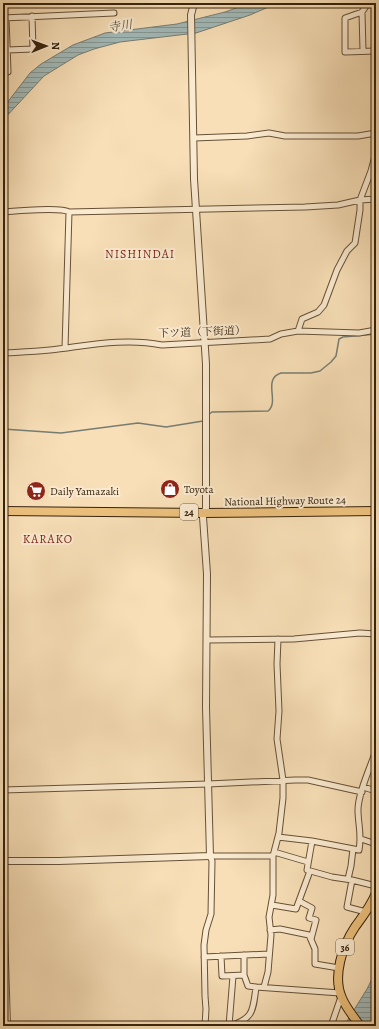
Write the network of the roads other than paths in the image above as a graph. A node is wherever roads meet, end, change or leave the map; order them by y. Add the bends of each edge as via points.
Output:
1 (194, 3) edge
2 (368, 3) edge
3 (362, 12) junction
4 (114, 13) dead end
5 (32, 16) junction
6 (5, 18) edge
7 (7, 50) junction
8 (363, 51) junction
9 (376, 51) edge
10 (8, 72) dead end
11 (376, 133) edge
12 (194, 138) junction
13 (376, 152) edge
14 (376, 199) edge
15 (360, 200) junction
16 (196, 210) junction
17 (3, 212) edge
18 (68, 212) junction
19 (376, 330) edge
20 (298, 331) junction
21 (205, 342) junction
22 (65, 348) junction
23 (3, 353) edge
24 (3, 472) edge
25 (3, 511) edge
26 (376, 511) edge
27 (204, 513) junction
28 (3, 519) edge
29 (376, 634) edge
30 (278, 639) junction
31 (207, 640) junction
32 (376, 750) edge
33 (283, 780) junction
34 (208, 784) junction
35 (3, 790) edge
36 (363, 790) junction
37 (376, 791) edge
38 (278, 836) junction
39 (361, 838) junction
40 (312, 841) junction
41 (376, 844) edge
42 (353, 849) junction
43 (273, 854) junction
44 (210, 856) junction
45 (3, 861) edge
46 (308, 862) junction
47 (310, 871) junction
48 (350, 880) junction
49 (376, 886) edge
50 (3, 893) edge
51 (376, 893) edge
52 (300, 901) junction
53 (272, 905) junction
54 (366, 912) junction
55 (270, 930) junction
56 (311, 939) junction
57 (269, 954) junction
58 (244, 955) junction
59 (221, 956) junction
60 (204, 957) junction
61 (339, 968) junction
62 (244, 975) junction
63 (233, 976) junction
64 (256, 987) junction
65 (264, 987) junction
66 (341, 995) junction
67 (4, 1003) edge
68 (6, 1026) edge
69 (205, 1026) edge
70 (229, 1026) edge
71 (331, 1026) edge
72 (360, 1026) edge

1 - 12 street via 191,15
2 - 3 street
3 - 8 street
3 - 8 street via 344,18 345,52
4 - 5 street
5 - 6 street
5 - 7 street via 33,49
6 - 7 street
7 - 10 street
8 - 9 street
11 - 12 street via 358,136 285,136 269,133
12 - 16 street
13 - 15 street
14 - 15 street
15 - 16 street via 338,205
15 - 20 street via 355,243 347,251 337,270 324,305 318,312 302,320
16 - 18 street
16 - 21 street
17 - 18 street via 54,209
18 - 22 street
19 - 20 street, 下ツ道（下街道） via 359,333
20 - 21 street, 下ツ道（下街道） via 270,339
21 - 22 street, 下ツ道（下街道） via 162,345 117,342
21 - 27 street
22 - 23 street, 下ツ道（下街道）
24 - 25 street
25 - 27 main road, National Highway Route 24 / 24
25 - 28 street
26 - 27 main road, National Highway Route 24 / 24
27 - 31 street
29 - 30 street
30 - 31 street
30 - 33 street via 277,739
31 - 34 street
32 - 36 street
33 - 34 street
33 - 36 street via 308,780
33 - 38 street
34 - 35 street
34 - 44 street
36 - 37 street
36 - 39 street via 358,809
38 - 40 street
38 - 43 street
39 - 41 street
39 - 42 street via 359,850
40 - 42 street
40 - 46 street
42 - 48 street
43 - 44 street
43 - 46 street
43 - 53 street
44 - 45 street
44 - 60 street via 211,914 204,938
46 - 47 street via 307,870
47 - 48 street
47 - 52 street
48 - 49 street
48 - 54 street via 347,907
50 - 67 street
51 - 54 main road, 36
52 - 53 street via 296,909
52 - 56 street via 312,908 309,918 316,920
53 - 55 street via 269,917
54 - 61 main road, 36 via 347,941
55 - 56 street via 280,929 309,935
55 - 57 street
56 - 61 street via 315,949 315,964
57 - 58 street
57 - 65 street
58 - 59 street
58 - 62 street
59 - 60 street
59 - 63 street via 222,976
60 - 69 street
61 - 66 main road, 36
62 - 63 street
62 - 64 street via 248,986
63 - 70 street
64 - 65 street
64 - 70 street via 251,1013 243,1022
65 - 66 street
66 - 71 street
66 - 72 main road, 36
67 - 68 street

